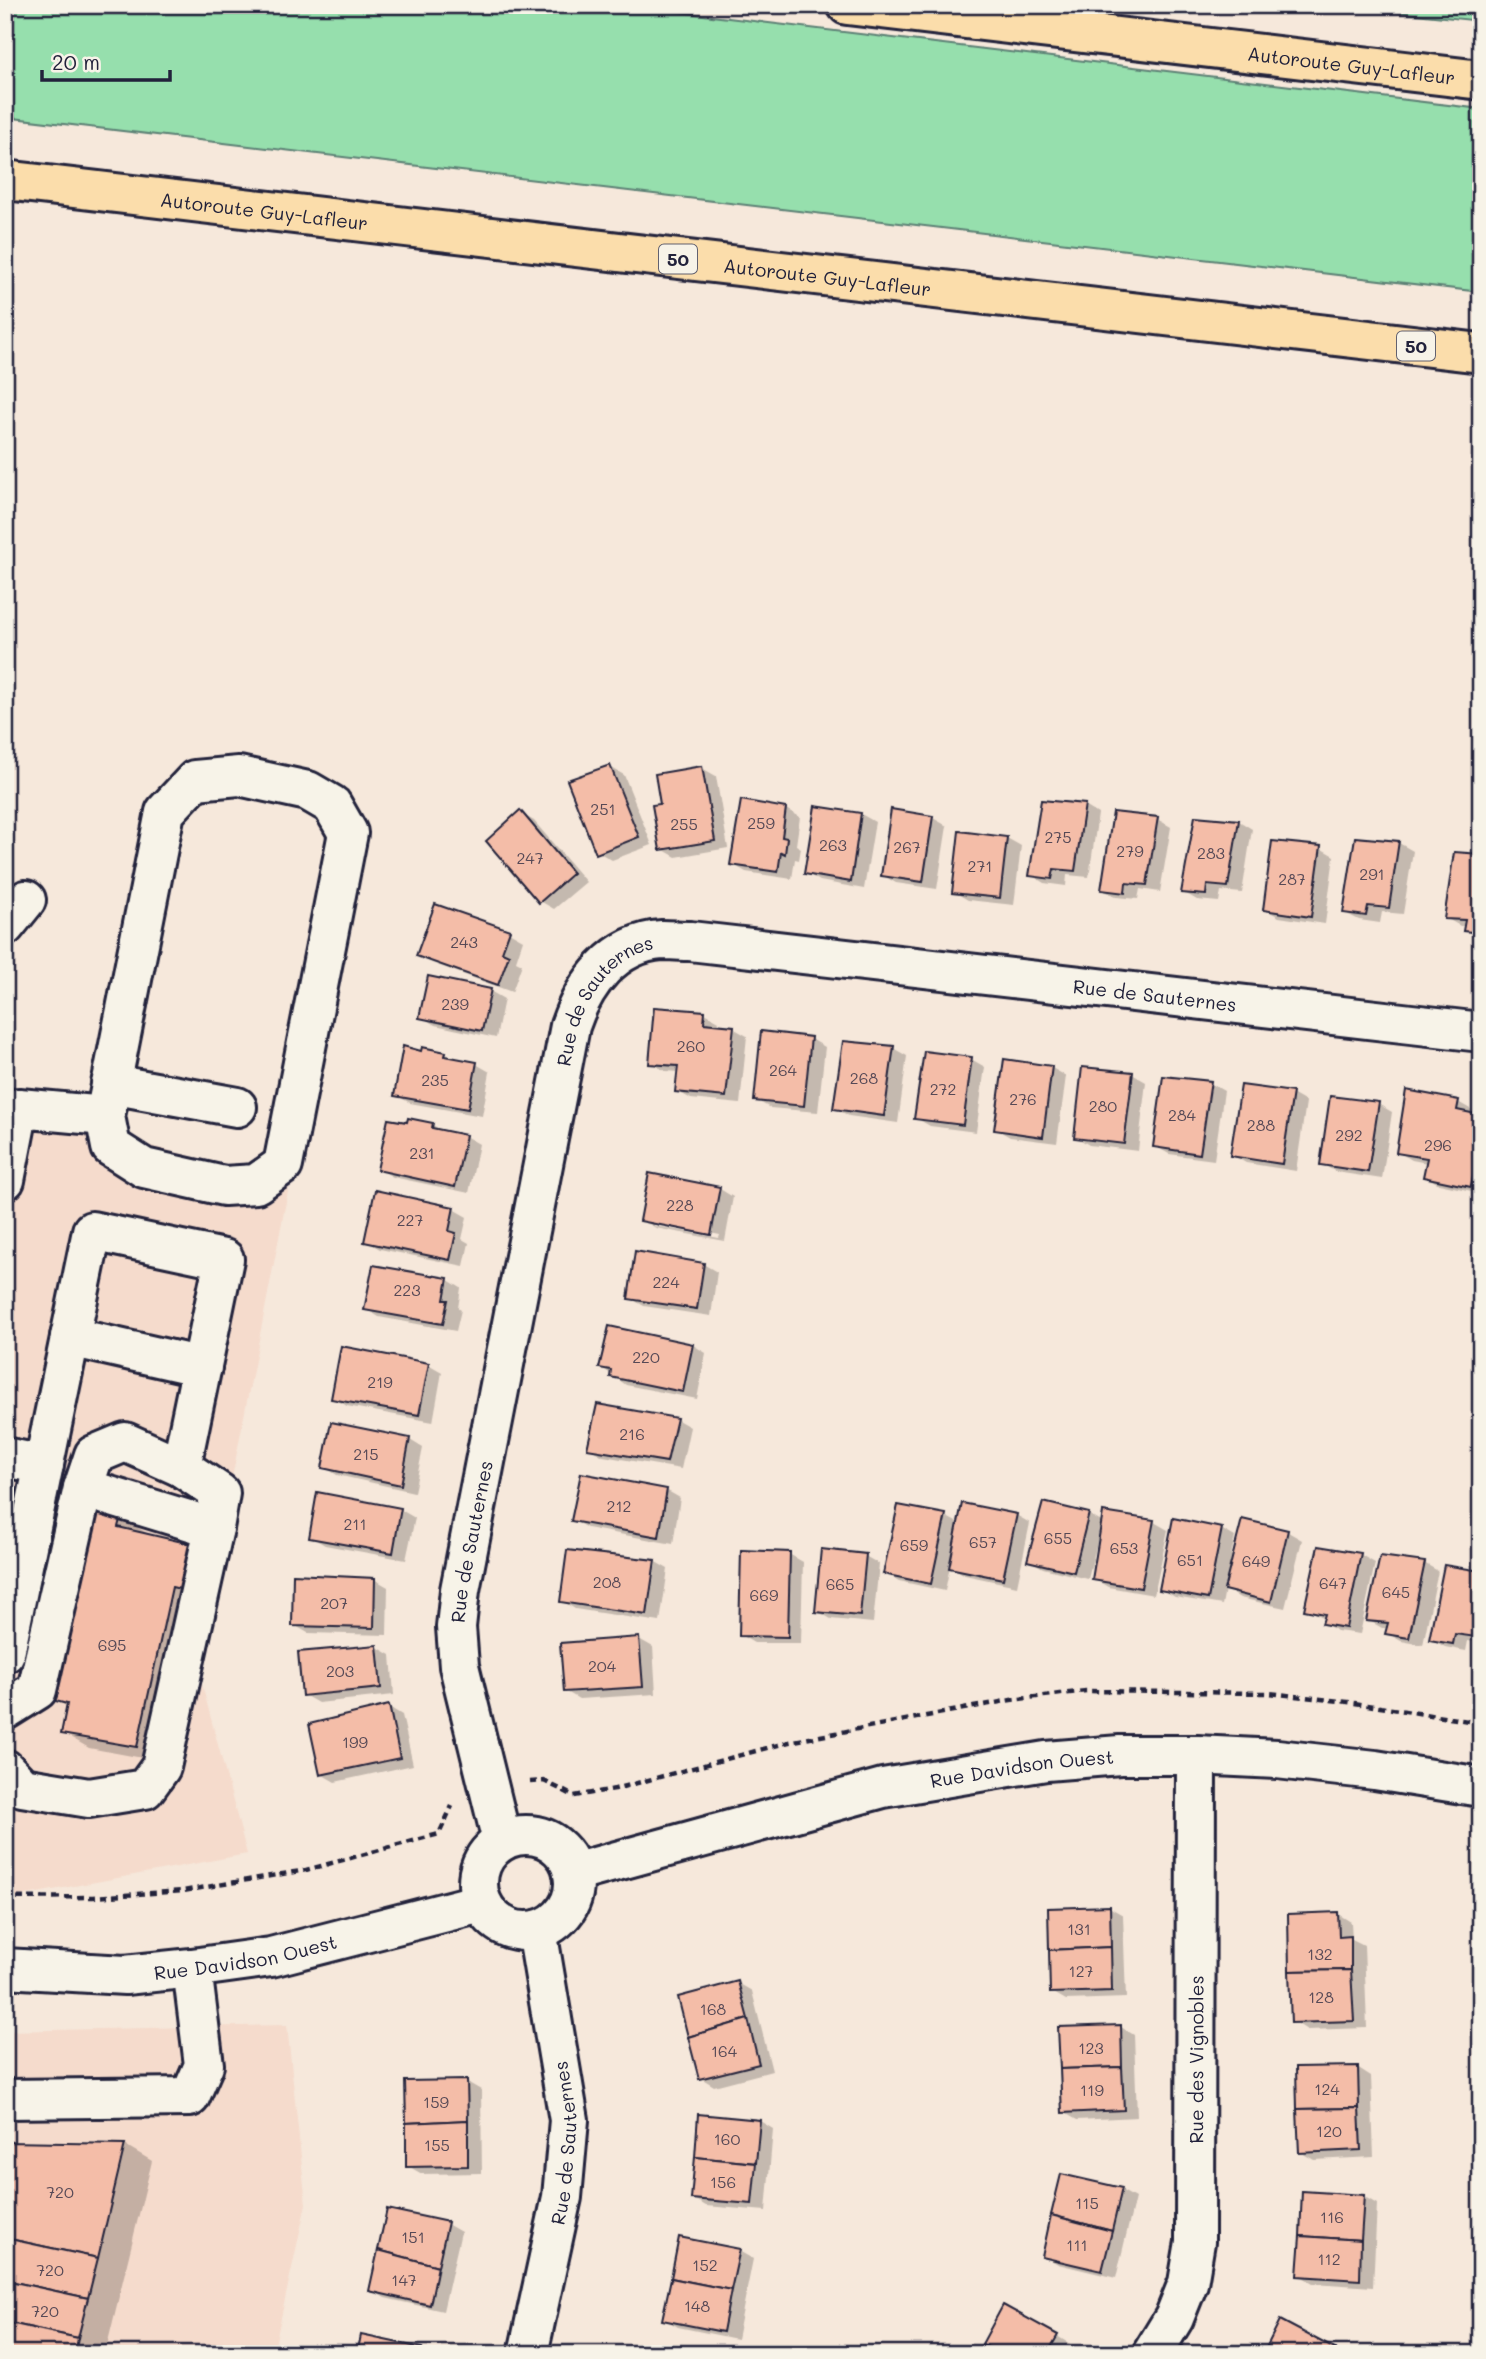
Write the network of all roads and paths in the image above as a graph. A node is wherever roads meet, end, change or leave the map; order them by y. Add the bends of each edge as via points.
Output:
1 (847, 5) edge
2 (1481, 80) edge
3 (5, 180) edge
4 (1481, 353) edge
5 (1481, 1032) edge
6 (108, 1100) junction
7 (12, 1107) edge
8 (237, 1107) dead end
9 (5, 1180) edge
10 (70, 1337) junction
11 (202, 1367) junction
12 (5, 1457) edge
13 (44, 1465) junction
14 (181, 1467) junction
15 (83, 1488) junction
16 (214, 1528) junction
17 (5, 1653) edge
18 (5, 1710) edge
19 (1196, 1755) junction
20 (5, 1769) edge
21 (1481, 1787) edge
22 (458, 1803) dead end
23 (502, 1841) junction
24 (573, 1873) junction
25 (5, 1898) edge
26 (481, 1903) junction
27 (537, 1930) junction
28 (5, 1968) edge
29 (192, 1968) junction
30 (5, 2099) edge
31 (528, 2354) edge
32 (1152, 2354) edge

1 - 2 highway, Autoroute Guy-Lafleur
3 - 4 highway, Autoroute Guy-Lafleur / 50
5 - 23 street, Rue de Sauternes via 690,941 660,940 608,962 584,992 570,1026 460,1590 456,1627 459,1666
6 - 6 street via 111,1147 144,1168 224,1185 256,1184 283,1165 348,833 332,805 308,791 239,776 195,780 165,812
6 - 7 street
6 - 8 street
7 - 9 street
10 - 11 street
10 - 11 street via 92,1231 224,1259
10 - 13 street
11 - 14 street
12 - 13 street
13 - 17 street
14 - 15 street via 125,1442 94,1455
14 - 16 street via 220,1493
15 - 16 street
15 - 18 street via 37,1690
16 - 20 street via 161,1767 145,1789 89,1798 22,1787
19 - 21 street, Rue Davidson Ouest via 1363,1768
19 - 24 street, Rue Davidson Ouest via 1046,1761 883,1788
19 - 32 street, Rue des Vignobles via 1195,2242 1188,2283
22 - 25 path via 450,1808 439,1834 306,1870 183,1891
23 - 24 street via 523,1834 545,1839 564,1853
23 - 26 street via 488,1852 480,1867
24 - 27 street via 574,1891 567,1909 554,1923
26 - 27 street via 504,1927
26 - 29 street, Rue Davidson Ouest via 271,1957
27 - 31 street, Rue de Sauternes via 569,2120 562,2197
28 - 29 street, Rue Davidson Ouest via 125,1975
29 - 30 street via 204,2065 190,2097

